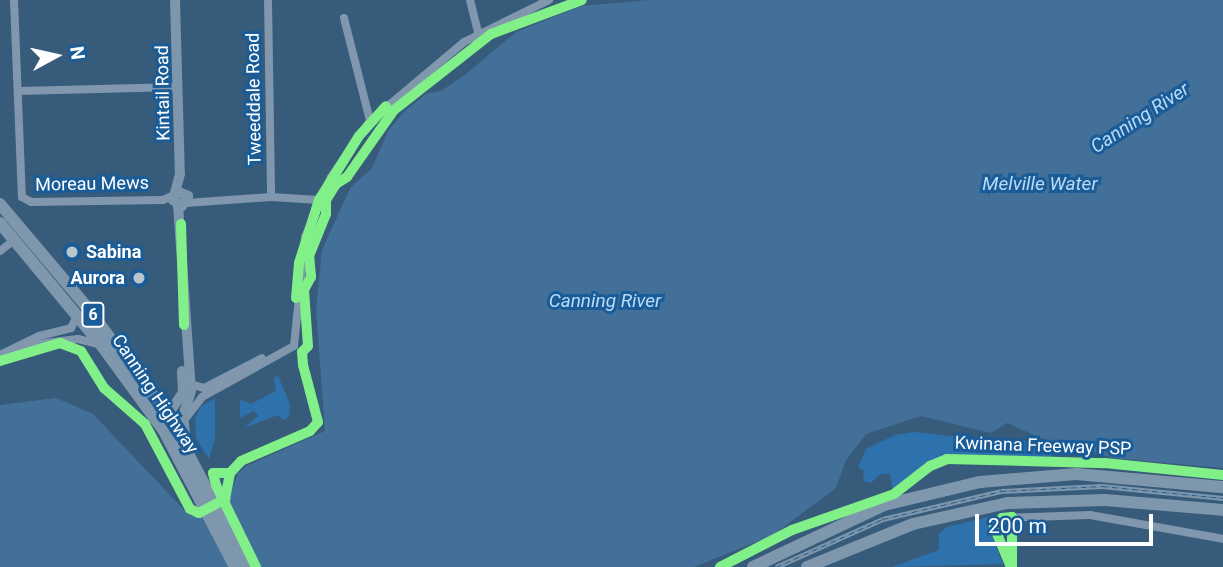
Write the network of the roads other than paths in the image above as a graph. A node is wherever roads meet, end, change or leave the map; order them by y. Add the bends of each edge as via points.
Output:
1 (14, 0) edge
2 (268, 0) edge
3 (470, 0) edge
4 (549, 0) edge
5 (176, 3) edge
6 (344, 18) dead end
7 (478, 33) junction
8 (178, 88) junction
9 (18, 91) junction
10 (370, 121) junction
11 (271, 197) junction
12 (181, 199) junction
13 (319, 200) junction
14 (0, 204) edge
15 (0, 223) edge
16 (14, 240) junction
17 (0, 251) edge
18 (78, 316) junction
19 (184, 325) junction
20 (295, 327) junction
21 (22, 346) junction
22 (102, 346) junction
23 (0, 355) edge
24 (190, 384) junction
25 (167, 414) junction
26 (183, 423) junction
27 (164, 431) junction
28 (187, 447) junction
29 (1223, 487) edge
30 (210, 504) junction
31 (1223, 510) edge
32 (1012, 517) junction
33 (1223, 539) edge
34 (797, 544) junction
35 (234, 567) edge
36 (248, 567) edge
37 (744, 567) edge
38 (753, 567) edge
39 (807, 567) edge
40 (1012, 567) edge

1 - 9 street
2 - 11 street, Tweeddale Road
3 - 7 street
4 - 7 street
5 - 8 main road, Kintail Road
6 - 10 street
7 - 10 street
8 - 9 street
8 - 12 main road, Kintail Road
9 - 12 street, Moreau Mews via 22,197 31,202
10 - 13 street
11 - 12 street, Moreau Mews
11 - 13 street, Moreau Mews
12 - 19 main road, Kintail Road
13 - 20 street via 299,262
14 - 25 highway, Canning Highway / 6 via 92,314
15 - 16 highway, Canning Highway / 6
16 - 17 street
16 - 18 highway, Canning Highway / 6
18 - 21 street via 71,328 38,336
18 - 22 highway, Canning Highway / 6
19 - 24 main road, Kintail Road
19 - 25 main road, Kintail Road via 183,393
20 - 24 street via 289,343 274,352 204,388
20 - 26 street via 293,346 202,397
21 - 22 street via 78,339
21 - 23 street
22 - 27 highway, Canning Highway / 6
24 - 26 main road, Kintail Road
25 - 27 main road, Kintail Road
25 - 28 highway, Canning Highway / 6
26 - 28 main road, Kintail Road
27 - 30 highway, Canning Highway / 6
28 - 30 highway, Canning Highway / 6
29 - 34 highway via 1103,475 1003,478 901,500
30 - 35 highway, Canning Highway / 6
30 - 36 highway, Canning Highway / 6
31 - 39 highway via 1105,500 1008,503 913,524
32 - 33 street via 1090,515
32 - 40 street
32 - 40 street via 1002,518 994,527
34 - 37 highway
34 - 38 highway

